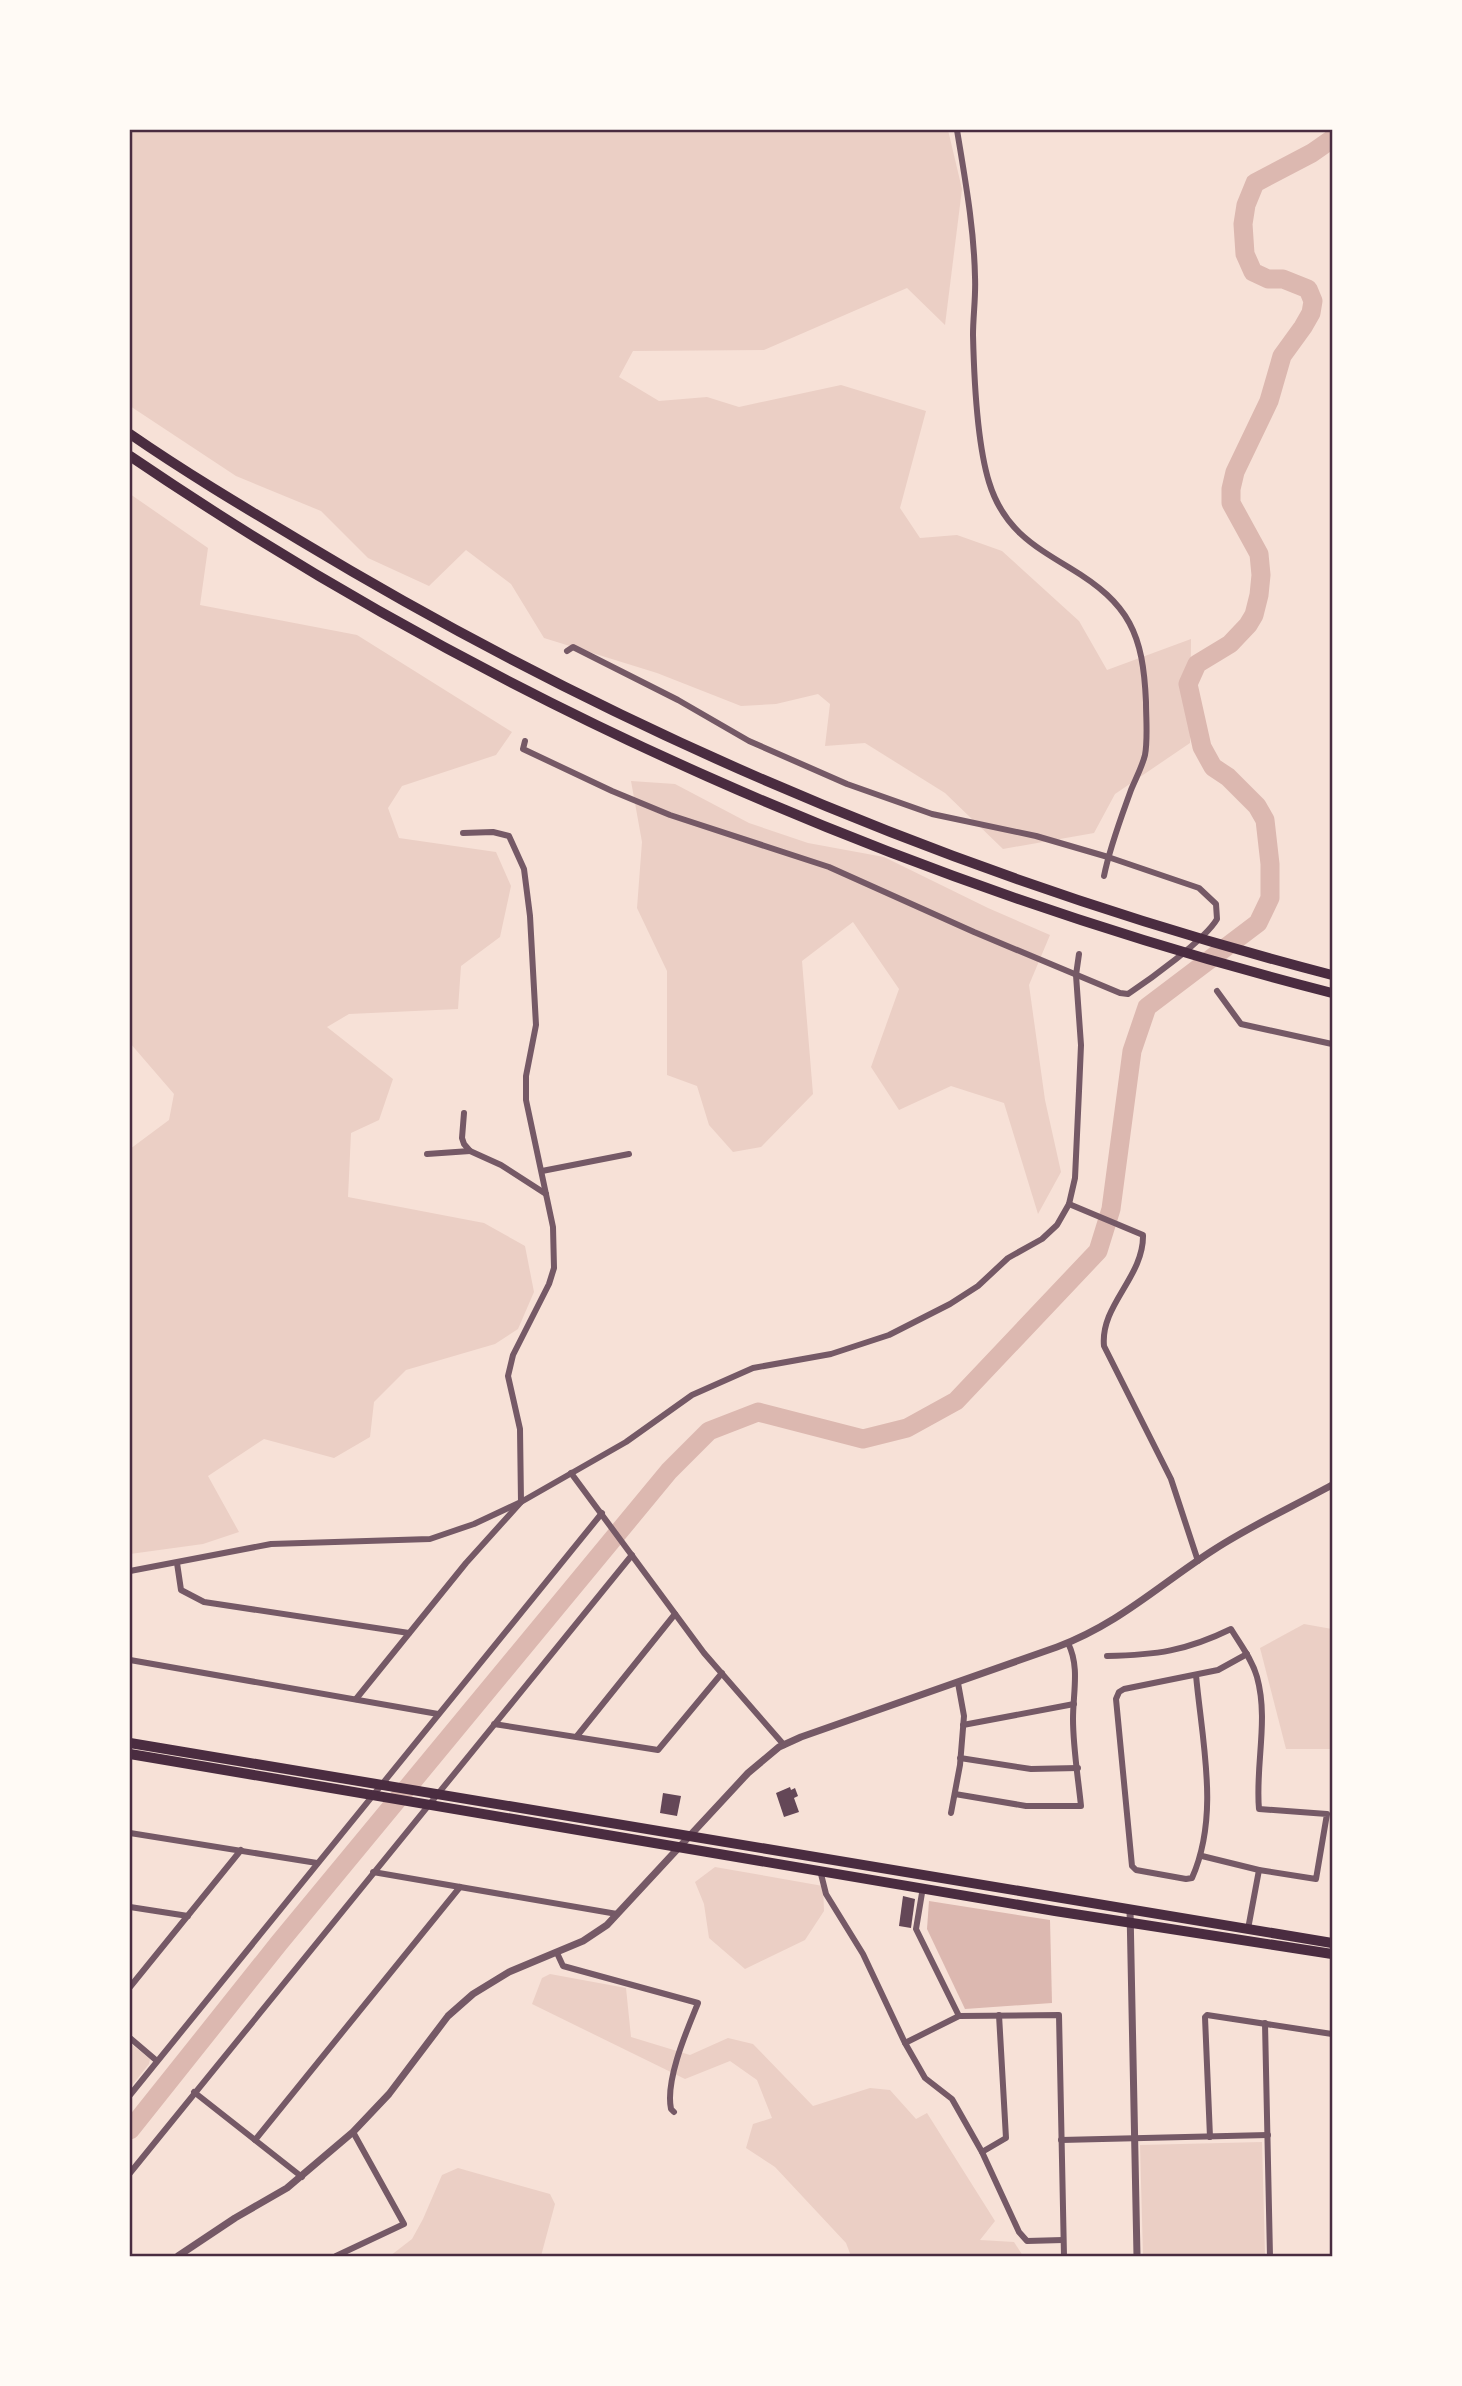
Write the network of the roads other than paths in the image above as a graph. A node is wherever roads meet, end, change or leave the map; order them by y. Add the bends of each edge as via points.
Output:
1 (957, 130) edge
2 (130, 434) edge
3 (130, 456) edge
4 (567, 652) dead end
5 (524, 741) dead end
6 (463, 833) dead end
7 (1108, 857) junction
8 (1104, 876) dead end
9 (1079, 954) dead end
10 (1076, 975) junction
11 (1332, 975) edge
12 (1217, 990) dead end
13 (1332, 993) edge
14 (1332, 1044) edge
15 (464, 1112) dead end
16 (470, 1151) junction
17 (426, 1154) dead end
18 (629, 1154) dead end
19 (542, 1171) junction
20 (546, 1194) junction
21 (1069, 1204) junction
22 (571, 1473) junction
23 (1332, 1485) edge
24 (521, 1502) junction
25 (604, 1516) junction
26 (630, 1552) junction
27 (1198, 1561) junction
28 (177, 1563) junction
29 (130, 1571) edge
30 (675, 1614) junction
31 (409, 1633) junction
32 (1068, 1643) junction
33 (1247, 1654) junction
34 (1107, 1656) dead end
35 (130, 1660) edge
36 (722, 1673) junction
37 (1196, 1675) junction
38 (958, 1683) junction
39 (356, 1699) junction
40 (1074, 1704) junction
41 (438, 1714) junction
42 (494, 1724) junction
43 (963, 1724) junction
44 (577, 1736) junction
45 (130, 1743) edge
46 (784, 1745) junction
47 (130, 1754) edge
48 (960, 1758) junction
49 (1078, 1768) junction
50 (380, 1785) junction
51 (437, 1793) junction
52 (955, 1794) junction
53 (372, 1796) junction
54 (426, 1805) junction
55 (951, 1813) dead end
56 (130, 1833) edge
57 (691, 1835) junction
58 (682, 1846) junction
59 (241, 1850) junction
60 (1202, 1856) junction
61 (317, 1863) junction
62 (820, 1870) junction
63 (1259, 1870) junction
64 (373, 1872) junction
65 (460, 1887) junction
66 (923, 1888) junction
67 (130, 1907) edge
68 (1130, 1909) junction
69 (618, 1914) junction
70 (188, 1916) junction
71 (1130, 1923) junction
72 (1248, 1929) junction
73 (1332, 1943) edge
74 (557, 1953) junction
75 (1332, 1954) edge
76 (130, 1987) edge
77 (999, 2015) junction
78 (959, 2016) junction
79 (1265, 2022) junction
80 (1332, 2034) edge
81 (130, 2038) edge
82 (905, 2043) junction
83 (158, 2061) junction
84 (194, 2092) junction
85 (130, 2095) edge
86 (674, 2112) dead end
87 (353, 2132) junction
88 (1268, 2135) junction
89 (1210, 2137) junction
90 (1134, 2138) junction
91 (255, 2140) junction
92 (1061, 2140) junction
93 (982, 2152) junction
94 (130, 2172) edge
95 (302, 2177) junction
96 (1063, 2240) junction
97 (178, 2256) edge
98 (337, 2256) edge
99 (1064, 2256) edge
100 (1137, 2256) edge
101 (1270, 2256) edge

1 - 7 street via 973,239 973,334 989,482 1015,530 1116,603 1129,619 1139,647 1145,752
2 - 11 highway via 417,610 717,761 890,834 1038,888
3 - 13 highway via 397,620 597,726 722,784 883,851 1032,905
4 - 7 street via 573,647 749,741 847,784 932,814
5 - 10 street via 523,749 612,791 705,828 829,867
6 - 19 street via 509,836 524,869 536,1025 526,1100
7 - 8 street
7 - 10 street via 1199,888 1216,904 1217,919 1128,994
9 - 10 street
10 - 21 street via 1081,1045 1075,1178
12 - 14 street via 1241,1024
15 - 16 street via 462,1138
16 - 17 street
16 - 20 street via 501,1164
18 - 19 street
19 - 20 street
20 - 24 street via 554,1268 513,1355 508,1376 520,1429
21 - 22 street via 1042,1239 1008,1258 950,1304 874,1341 753,1368 724,1380 692,1395 626,1442
21 - 27 street via 1143,1235 1143,1252 1113,1308 1104,1346 1171,1479
22 - 24 street
22 - 25 street
23 - 27 street
24 - 28 street via 430,1539 271,1544
24 - 31 street
25 - 26 street
25 - 41 street
26 - 30 street
26 - 42 street
27 - 32 street via 1111,1623
28 - 29 street
28 - 31 street via 181,1590 204,1602
30 - 36 street
30 - 44 street
31 - 39 street
32 - 38 street
32 - 40 street via 1074,1655
33 - 34 street via 1231,1629 1200,1643 1149,1656
33 - 37 street via 1218,1670
33 - 63 street via 1257,1677 1262,1718 1259,1810 1327,1814 1316,1879
35 - 39 street
36 - 44 street via 658,1750
36 - 46 street
37 - 60 street via 1208,1804
37 - 60 street via 1124,1689 1116,1699 1132,1866 1192,1878
38 - 43 street
38 - 46 street
39 - 41 street
40 - 43 street
40 - 49 street
41 - 50 street
42 - 44 street
42 - 51 street
43 - 48 street
45 - 50 main road
46 - 57 street via 748,1773
47 - 53 main road
48 - 49 street via 1031,1769
48 - 52 street
49 - 52 street via 1081,1806 1026,1806
50 - 51 main road
50 - 53 street
51 - 54 street
51 - 57 main road
52 - 55 street
53 - 54 main road
53 - 61 street
54 - 58 main road
54 - 64 street
56 - 59 street
57 - 58 street
57 - 68 main road
58 - 62 main road
58 - 69 street
59 - 61 street
59 - 70 street
60 - 63 street
61 - 83 street
62 - 66 main road
62 - 82 street via 826,1895 863,1954
63 - 72 street
64 - 65 street
64 - 84 street
65 - 69 street
65 - 91 street
66 - 71 main road
66 - 78 street via 916,1929
67 - 70 street
68 - 71 street
68 - 72 main road
69 - 74 street via 593,1935
70 - 76 street
71 - 75 main road
71 - 90 street
72 - 73 main road
74 - 86 street via 563,1966 698,2003 678,2050 670,2097
74 - 87 street via 500,1977 456,2007
77 - 78 street
77 - 92 street via 1059,2015
77 - 93 street via 1006,2138
78 - 82 street
79 - 80 street
79 - 88 street
79 - 89 street via 1205,2017
81 - 83 street
82 - 93 street via 925,2078 952,2099
83 - 85 street
84 - 91 street
84 - 94 street
87 - 95 street
87 - 98 street via 404,2224
88 - 89 street
88 - 101 street
89 - 90 street
90 - 92 street
90 - 100 street
91 - 95 street
92 - 96 street
93 - 96 street via 1027,2241
95 - 97 street
96 - 99 street

